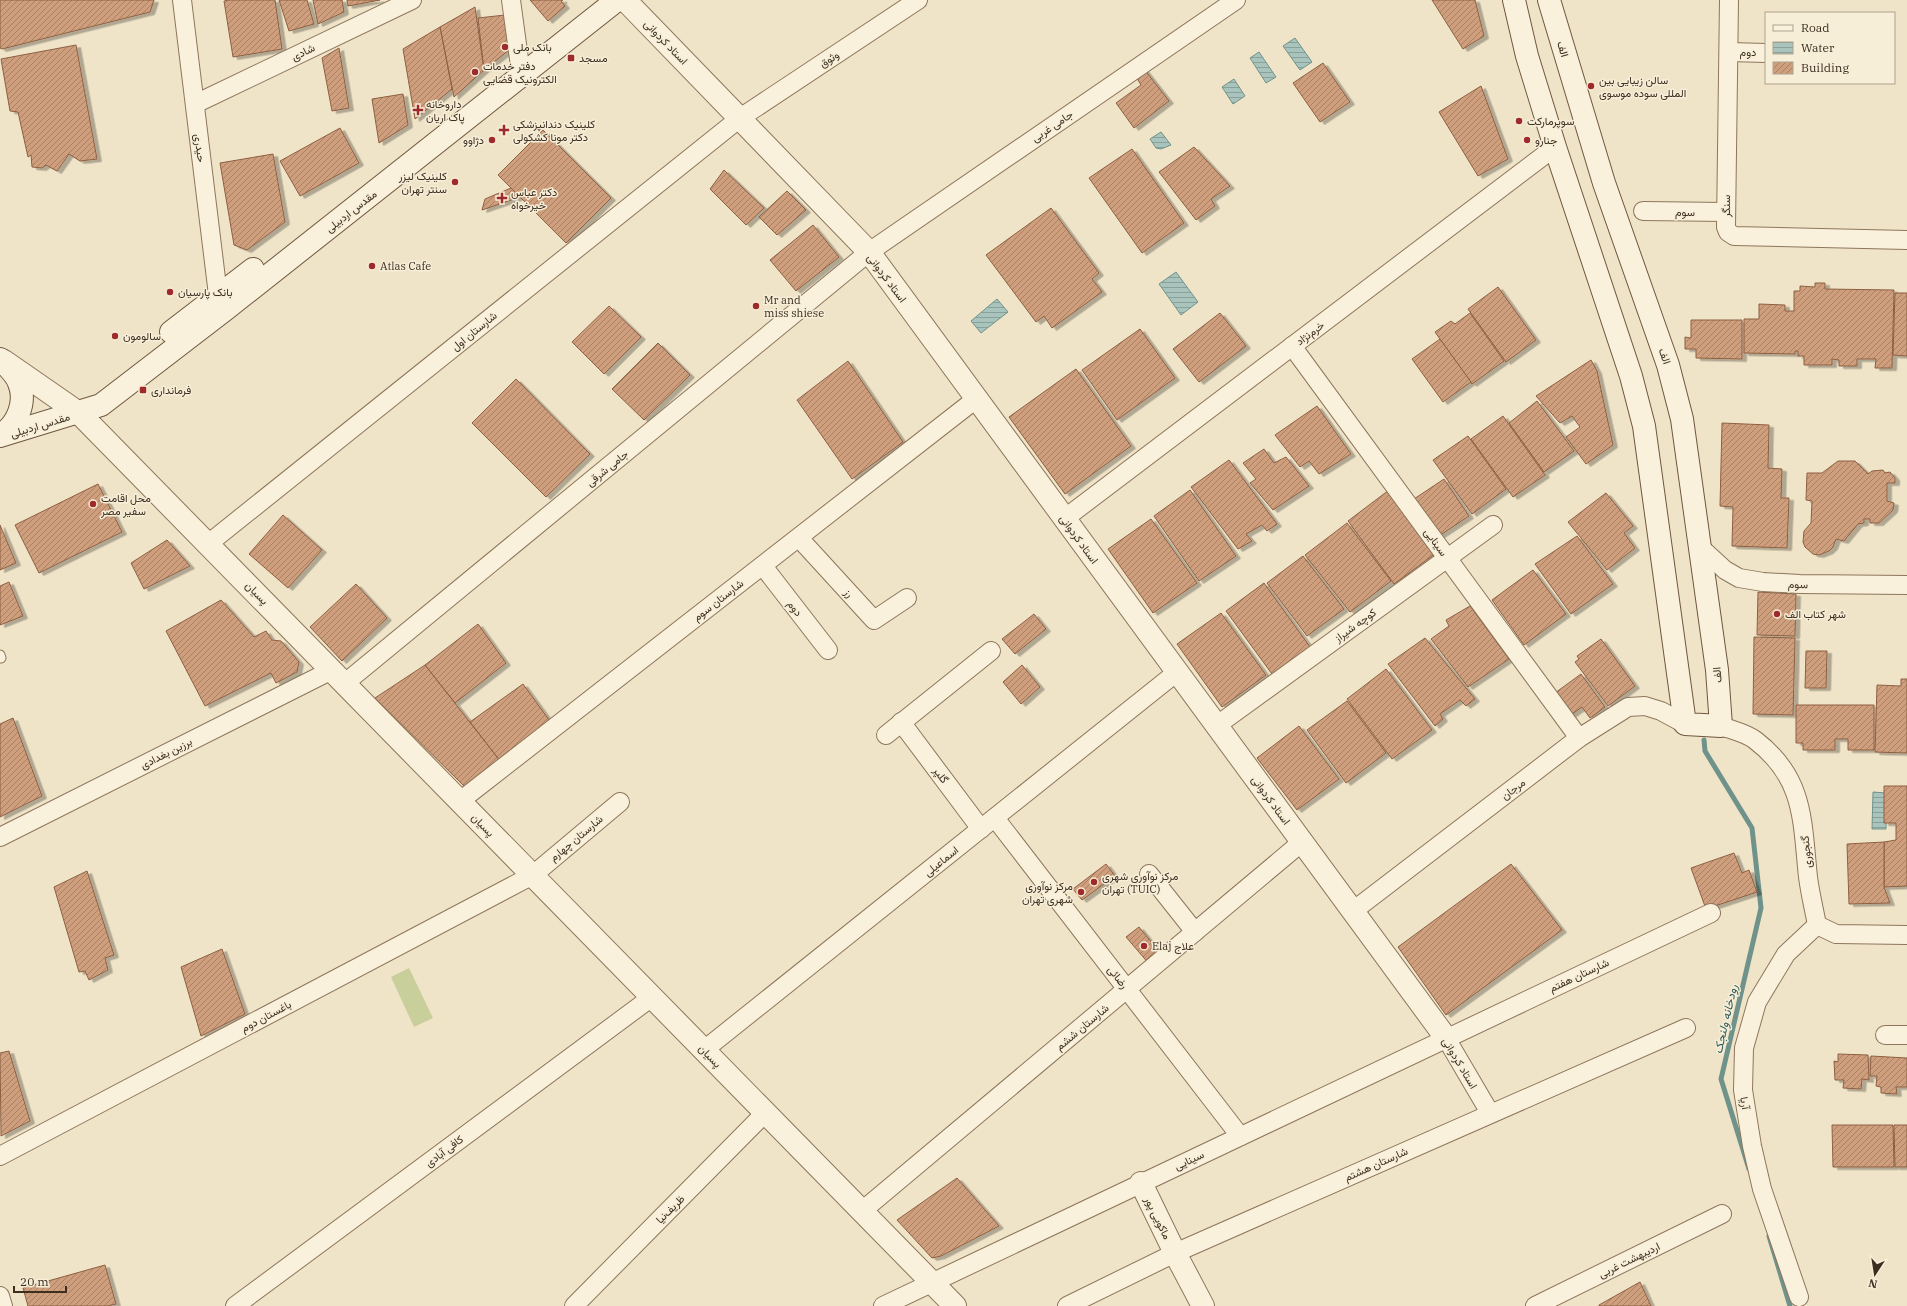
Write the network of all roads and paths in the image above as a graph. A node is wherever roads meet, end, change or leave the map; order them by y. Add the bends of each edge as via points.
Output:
1 (182, 0) edge
2 (412, 0) edge
3 (511, 0) edge
4 (595, 0) edge
5 (616, 0) edge
6 (625, 0) edge
7 (918, 0) edge
8 (1236, 0) edge
9 (1514, 0) edge
10 (1549, 0) edge
11 (1729, 0) edge
12 (1729, 52) junction
13 (1765, 53) edge
14 (522, 66) junction
15 (195, 104) junction
16 (740, 118) junction
17 (1555, 147) junction
18 (1643, 211) dead end
19 (1726, 212) junction
20 (1907, 240) edge
21 (868, 252) junction
22 (222, 302) junction
23 (1292, 346) junction
24 (0, 358) edge
25 (976, 399) junction
26 (79, 413) junction
27 (0, 435) edge
28 (1064, 519) junction
29 (1493, 525) dead end
30 (799, 538) junction
31 (208, 544) junction
32 (1700, 547) junction
33 (1447, 558) junction
34 (763, 566) junction
35 (1907, 585) edge
36 (907, 598) dead end
37 (828, 650) dead end
38 (991, 651) dead end
39 (1177, 672) junction
40 (338, 677) junction
41 (901, 722) junction
42 (1685, 724) junction
43 (1216, 726) junction
44 (1721, 726) junction
45 (886, 735) dead end
46 (1579, 738) junction
47 (460, 801) junction
48 (620, 802) dead end
49 (988, 823) junction
50 (0, 837) edge
51 (1302, 842) junction
52 (1149, 874) dead end
53 (533, 875) junction
54 (1352, 911) junction
55 (1711, 912) dead end
56 (1817, 925) junction
57 (1195, 932) junction
58 (1907, 935) edge
59 (1127, 989) junction
60 (652, 997) junction
61 (1686, 1028) dead end
62 (1885, 1035) dead end
63 (1907, 1035) edge
64 (1446, 1038) junction
65 (704, 1050) junction
66 (765, 1113) junction
67 (1490, 1113) junction
68 (1240, 1136) junction
69 (0, 1156) edge
70 (1141, 1182) junction
71 (862, 1211) junction
72 (1722, 1214) dead end
73 (1175, 1254) junction
74 (931, 1282) junction
75 (0, 1296) edge
76 (1799, 1297) dead end
77 (3, 1306) edge
78 (235, 1306) edge
79 (574, 1306) edge
80 (883, 1306) edge
81 (955, 1306) edge
82 (1068, 1306) edge
83 (1203, 1306) edge
84 (1535, 1306) edge

1 - 15 street, حیدری
2 - 15 street, شادی
3 - 14 street
4 - 14 street, مقدس اردبیلی
5 - 14 street, مقدس اردبیلی
6 - 16 street, استاد کردوانی
7 - 16 street, وثوق
8 - 21 street, جامی غربی
9 - 17 street via 1527,56
10 - 32 street, الف via 1604,183 1668,365 1682,419
11 - 12 street, سنگر
12 - 13 street, دوم
12 - 19 street, سنگر
14 - 22 street, مقدس اردبیلی
15 - 22 street, حیدری
16 - 21 street, استاد کردوانی
16 - 31 street, شارستان اول
17 - 23 street, خرم‌نژاد
17 - 42 street via 1631,376 1644,426
18 - 19 street, سوم
19 - 20 street, سنگر via 1728,232 1734,236
21 - 25 street, استاد کردوانی
21 - 40 street, جامی شرقی
22 - 26 street, مقدس اردبیلی via 101,405
23 - 28 street, خرم‌نژاد
23 - 33 street, سینایی
24 - 26 street, پسیان
24 - 27 street via 19,382 22,400 13,424
25 - 28 street, استاد کردوانی
25 - 30 street, شارستان سوم
26 - 27 street, مقدس اردبیلی
26 - 31 street, پسیان
28 - 39 street, استاد کردوانی
29 - 33 street, کوچه شیراز
30 - 34 street, شارستان سوم
30 - 36 street, رز via 874,620
31 - 40 street, پسیان
32 - 35 street, سوم via 1725,570 1739,578 1800,584
32 - 44 street, الف via 1717,670
33 - 43 street, کوچه شیراز
33 - 46 street, سینایی
34 - 37 street, دوم
34 - 47 street, شارستان سوم
38 - 41 street
39 - 43 street, استاد کردوانی
39 - 49 street, اسماعیلی
40 - 47 street, پسیان
40 - 50 street, برزین بغدادی
41 - 45 street
41 - 49 street, گلپر
42 - 44 street
42 - 46 street, مرجان via 1661,711 1644,706 1628,707
43 - 51 street, استاد کردوانی
44 - 56 street, گنجوری via 1754,739 1777,761 1793,784 1803,820 1808,879
46 - 54 street, مرجان
47 - 53 street, پسیان
48 - 53 street, شارستان چهارم
49 - 59 street, رضائی
49 - 65 street, اسماعیلی
51 - 54 street, استاد کردوانی
51 - 57 street, شارستان ششم
52 - 57 street
53 - 60 street, پسیان
53 - 69 street, باغستان دوم
54 - 64 street, استاد کردوانی
55 - 64 street, شارستان هفتم
56 - 58 street via 1836,934
56 - 76 street, آریا via 1786,954 1757,1002 1744,1048 1743,1090 1752,1146 1762,1189
57 - 59 street, شارستان ششم
59 - 68 street, رضائی
59 - 71 street, شارستان ششم
60 - 65 street, پسیان
60 - 78 street, کافی آبادی
61 - 67 street, شارستان هشتم
62 - 63 street
64 - 67 street, استاد کردوانی
64 - 68 street, سینایی
65 - 66 street, پسیان
66 - 71 street, پسیان
66 - 79 street, ظریف‌نیا
67 - 73 street, شارستان هشتم
68 - 70 street, سینایی
70 - 73 street, ماکویی‌ پور
70 - 74 street, سینایی
71 - 74 street, پسیان
72 - 84 street, اردیبهشت غربی
73 - 82 street, شارستان هشتم
73 - 83 street, ماکویی‌ پور
74 - 80 street, سینایی
74 - 81 street, پسیان
75 - 77 street

